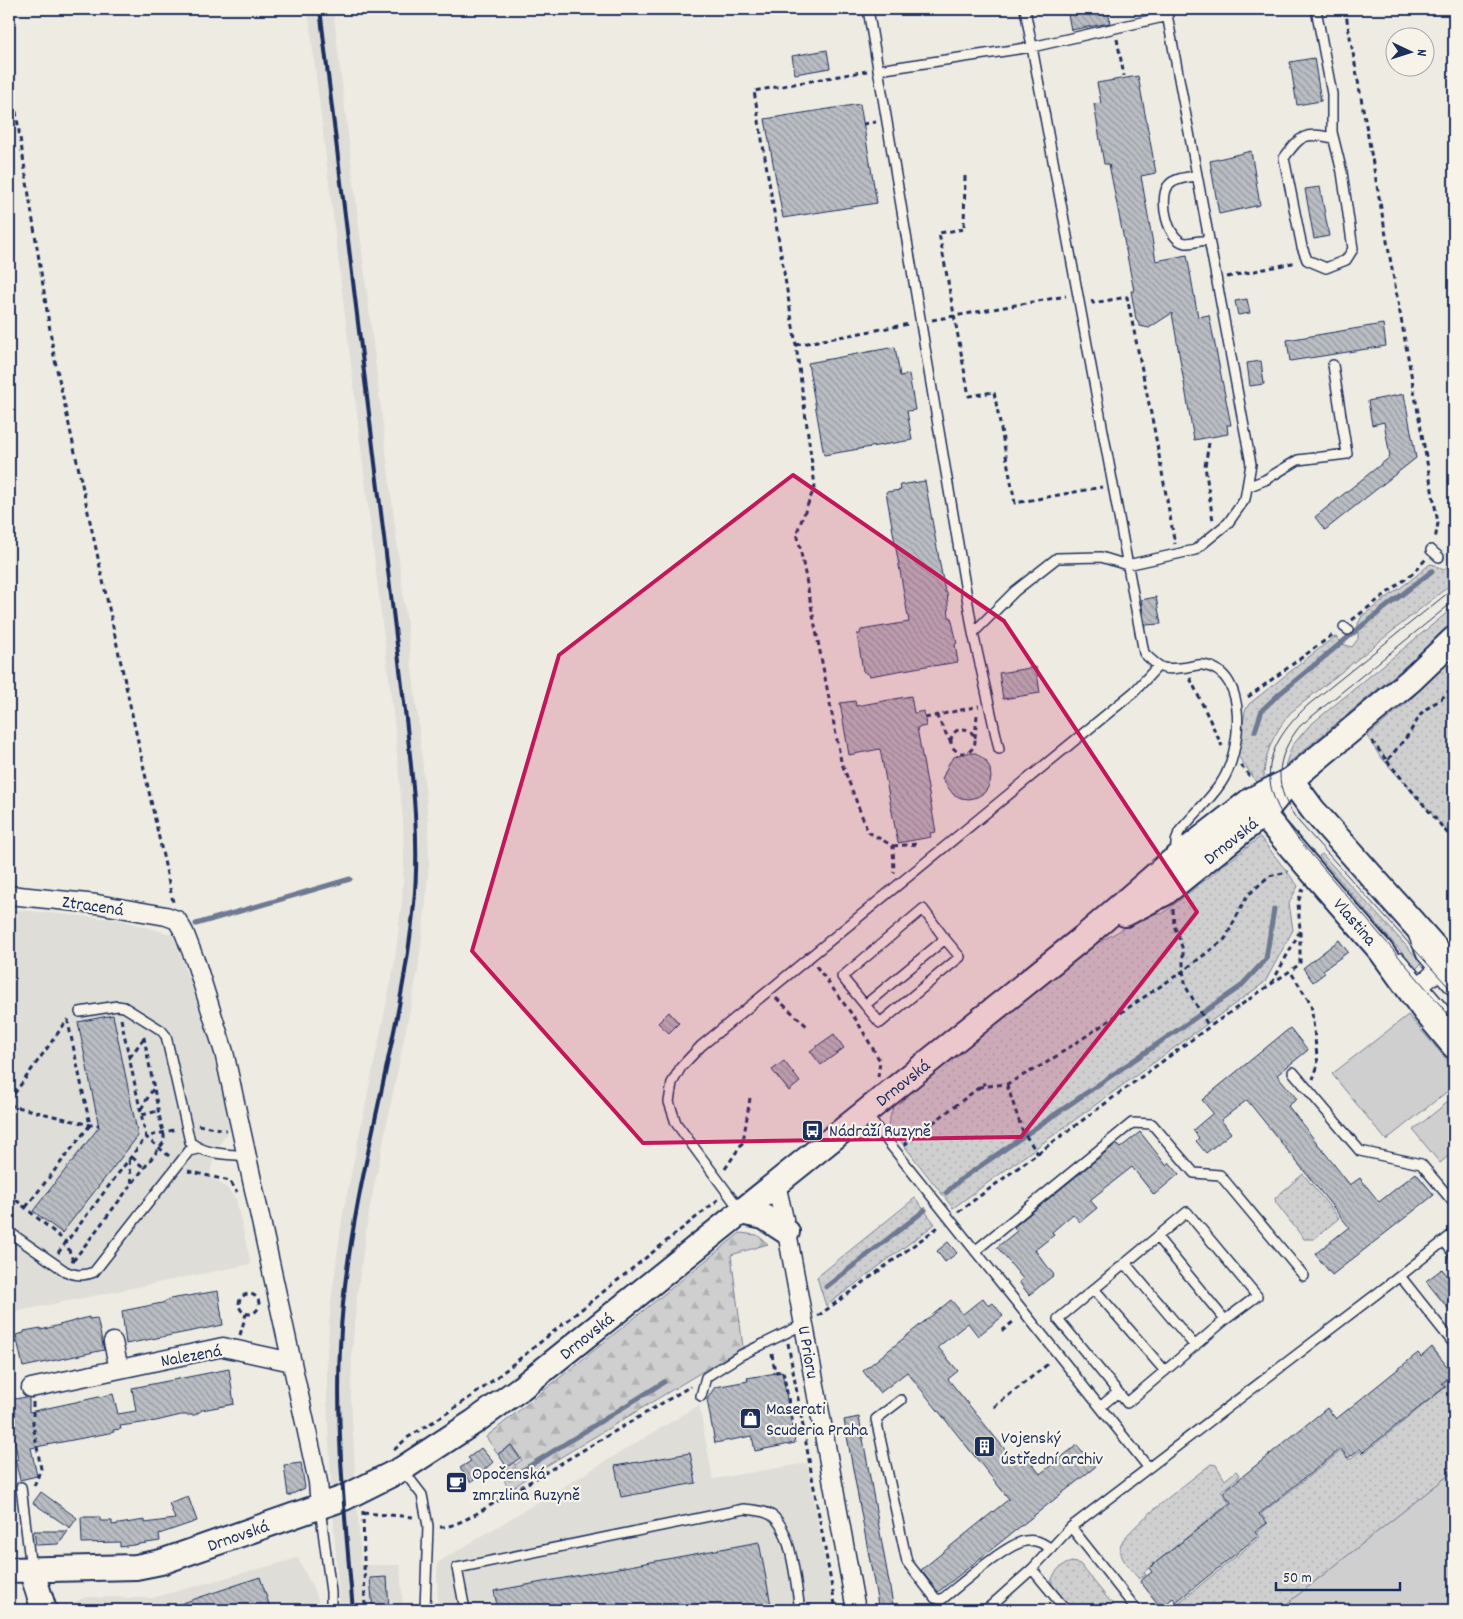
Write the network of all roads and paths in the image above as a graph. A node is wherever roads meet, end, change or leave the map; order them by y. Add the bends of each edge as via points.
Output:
1 (868, 9) edge
2 (1025, 9) edge
3 (1316, 9) edge
4 (1345, 9) edge
5 (1167, 12) edge
6 (1114, 28) junction
7 (1032, 47) junction
8 (9, 67) edge
9 (878, 70) junction
10 (1124, 76) dead end
11 (1333, 138) junction
12 (965, 176) dead end
13 (1197, 176) junction
14 (1209, 240) junction
15 (1307, 260) junction
16 (1217, 279) junction
17 (1077, 294) junction
18 (954, 316) junction
19 (921, 322) junction
20 (796, 345) junction
21 (1333, 365) dead end
22 (1209, 443) dead end
23 (1112, 485) junction
24 (1247, 487) junction
25 (1215, 534) junction
26 (1431, 550) junction
27 (1177, 554) junction
28 (1440, 556) dead end
29 (1127, 565) junction
30 (973, 633) junction
31 (1454, 640) edge
32 (1158, 666) junction
33 (1185, 667) junction
34 (1454, 686) edge
35 (989, 704) junction
36 (1238, 704) junction
37 (978, 707) junction
38 (936, 715) junction
39 (925, 718) dead end
40 (1372, 740) dead end
41 (975, 742) junction
42 (953, 746) junction
43 (1000, 749) dead end
44 (1232, 758) junction
45 (1387, 761) junction
46 (1291, 780) junction
47 (1256, 799) junction
48 (1298, 839) dead end
49 (1454, 841) edge
50 (918, 844) dead end
51 (893, 846) junction
52 (1176, 859) junction
53 (1288, 865) dead end
54 (898, 885) junction
55 (1305, 885) dead end
56 (9, 895) edge
57 (1172, 907) dead end
58 (177, 920) junction
59 (1300, 930) junction
60 (1084, 937) junction
61 (946, 939) junction
62 (1391, 948) dead end
63 (810, 957) junction
64 (1448, 965) edge
65 (1183, 970) junction
66 (1292, 974) dead end
67 (1270, 986) junction
68 (1417, 989) junction
69 (768, 991) junction
70 (1454, 993) edge
71 (865, 1005) junction
72 (117, 1006) junction
73 (80, 1012) joint
74 (140, 1017) junction
75 (69, 1018) junction
76 (1454, 1021) edge
77 (809, 1028) dead end
78 (1209, 1028) junction
79 (144, 1038) junction
80 (1454, 1046) edge
81 (130, 1057) junction
82 (1293, 1072) dead end
83 (876, 1083) dead end
84 (985, 1083) dead end
85 (1007, 1084) junction
86 (979, 1087) junction
87 (154, 1088) junction
88 (1309, 1091) junction
89 (750, 1098) dead end
90 (9, 1101) edge
91 (9, 1105) edge
92 (141, 1110) junction
93 (158, 1111) junction
94 (865, 1112) junction
95 (142, 1115) junction
96 (90, 1125) junction
97 (99, 1125) dead end
98 (146, 1137) junction
99 (160, 1148) junction
100 (198, 1149) junction
101 (895, 1151) junction
102 (1038, 1154) junction
103 (246, 1156) junction
104 (130, 1158) junction
105 (179, 1164) junction
106 (145, 1168) junction
107 (716, 1178) junction
108 (776, 1184) junction
109 (132, 1185) junction
110 (237, 1192) dead end
111 (727, 1192) junction
112 (9, 1194) edge
113 (1454, 1203) edge
114 (26, 1207) junction
115 (741, 1212) junction
116 (949, 1219) junction
117 (9, 1229) edge
118 (787, 1232) junction
119 (1454, 1233) edge
120 (1157, 1237) junction
121 (1444, 1241) junction
122 (66, 1242) junction
123 (975, 1251) junction
124 (1454, 1254) edge
125 (73, 1261) junction
126 (51, 1262) junction
127 (1125, 1263) junction
128 (64, 1271) junction
129 (1304, 1276) dead end
130 (1400, 1276) junction
131 (1094, 1289) junction
132 (246, 1314) junction
133 (1225, 1320) junction
134 (1014, 1322) dead end
135 (797, 1328) junction
136 (1002, 1331) dead end
137 (113, 1342) dead end
138 (238, 1342) dead end
139 (770, 1342) junction
140 (1454, 1344) edge
141 (1195, 1346) junction
142 (292, 1362) junction
143 (1048, 1364) dead end
144 (119, 1369) junction
145 (1165, 1371) junction
146 (706, 1377) junction
147 (33, 1387) joint
148 (1118, 1392) junction
149 (701, 1396) dead end
150 (901, 1400) dead end
151 (994, 1407) dead end
152 (1100, 1407) junction
153 (804, 1433) junction
154 (1148, 1467) junction
155 (402, 1469) junction
156 (21, 1488) dead end
157 (362, 1505) dead end
158 (23, 1506) junction
159 (320, 1507) junction
160 (363, 1513) junction
161 (428, 1526) junction
162 (1071, 1527) junction
163 (1051, 1549) junction
164 (20, 1569) edge
165 (1032, 1569) junction
166 (44, 1610) edge
167 (331, 1610) edge
168 (365, 1610) edge
169 (425, 1610) edge
170 (465, 1610) edge
171 (800, 1610) edge
172 (836, 1610) edge
173 (856, 1610) edge
174 (986, 1610) edge
175 (1066, 1610) edge
176 (1137, 1610) edge

1 - 9 lane
2 - 7 lane
3 - 11 lane via 1332,94
4 - 26 path via 1438,523
5 - 6 lane
5 - 13 lane
6 - 7 lane
6 - 10 path
7 - 9 lane
7 - 17 lane
8 - 58 path via 54,356
9 - 19 lane
9 - 20 path via 754,91
11 - 15 lane via 1315,134 1299,138 1284,158
11 - 15 lane via 1342,172 1353,249 1346,260 1326,268
12 - 18 path via 964,229 939,233
13 - 14 lane
13 - 14 lane via 1168,186 1164,196 1168,225 1172,233 1186,243
14 - 16 lane
15 - 16 path
16 - 24 lane via 1251,464
17 - 18 path
17 - 23 lane
17 - 27 path via 1091,291 1093,303 1126,297
18 - 19 path
18 - 23 path via 969,396 994,392 1015,503
19 - 20 path
19 - 30 lane
20 - 51 path via 815,486 797,532 837,742 868,832
21 - 24 lane via 1346,454 1298,460
22 - 25 path via 1205,466
23 - 29 lane
24 - 25 lane via 1245,499 1228,523
25 - 27 lane via 1195,550
26 - 28 lane
26 - 36 path via 1412,574 1346,628
27 - 29 lane
29 - 30 lane via 1102,557 1057,558 1015,591
29 - 32 lane via 1144,653
30 - 35 lane
31 - 46 main road, Drnovská
32 - 33 lane via 1171,669
32 - 54 lane via 1134,692
33 - 36 lane via 1202,665 1220,672 1232,687
33 - 44 path via 1224,751
34 - 45 path via 1423,712
35 - 37 path
35 - 43 lane
36 - 44 lane
37 - 38 path
37 - 41 path
38 - 39 path
38 - 42 path
40 - 45 path
41 - 42 path via 972,749 965,752
41 - 42 path via 970,732 960,730 952,738
44 - 47 path via 1238,761
44 - 52 lane via 1222,782 1179,832
45 - 49 path
46 - 47 main road, Drnovská
46 - 64 main road via 1313,810
47 - 48 lane
47 - 52 main road, Drnovská
47 - 60 main road, Drnovská via 1164,893
47 - 68 main road, Vlastina via 1381,951
50 - 51 path
51 - 54 path via 894,879
52 - 60 main road, Drnovská
53 - 65 path via 1293,871 1269,876 1247,896 1225,939
54 - 63 lane
55 - 59 path via 1298,902
56 - 58 street, Ztracená via 97,904
57 - 65 path via 1174,926 1183,950
58 - 103 street via 196,963 224,1052
59 - 67 path
59 - 67 path via 1300,964
60 - 94 main road, Drnovská
61 - 71 lane
61 - 71 lane via 960,957 880,1023
61 - 71 lane via 923,909 842,977
62 - 68 lane
63 - 69 lane
63 - 83 path via 857,1021 880,1061
64 - 68 street
64 - 70 lane
65 - 78 path via 1186,987
65 - 85 path via 1046,1063
66 - 88 path via 1312,1004 1318,1065
67 - 78 path
68 - 76 lane
68 - 80 main road, Vlastina
69 - 77 path
69 - 107 lane via 701,1046 681,1066 672,1082 669,1102 676,1123
72 - 73 lane
72 - 74 lane
72 - 81 path
73 - 75 path
74 - 79 path
74 - 100 lane via 166,1036 190,1142
75 - 90 path
75 - 96 path
78 - 102 path
79 - 81 path
79 - 87 path
81 - 92 path
82 - 88 lane
84 - 86 path
85 - 86 path
85 - 102 path via 1022,1130
86 - 101 path
87 - 92 path
87 - 93 path
88 - 113 lane via 1360,1151 1421,1164
89 - 107 path via 743,1142
91 - 96 path
92 - 95 path
93 - 95 path
93 - 99 path via 165,1139
94 - 101 lane
94 - 108 main road, Drnovská
95 - 98 path
96 - 97 path
96 - 114 path
98 - 99 path
98 - 104 path
99 - 105 path
99 - 106 path
100 - 103 lane
100 - 105 lane via 189,1151
101 - 116 lane
102 - 116 path
103 - 142 street
104 - 106 path
104 - 109 path
104 - 122 path
105 - 110 path via 187,1171 230,1181
105 - 128 lane via 94,1272 74,1275
106 - 109 path
107 - 111 lane
108 - 115 main road, Drnovská
108 - 118 street, U Prioru
109 - 125 path
111 - 115 lane
111 - 155 path via 482,1389 397,1445 394,1450
112 - 114 path
114 - 122 path
115 - 118 main road via 764,1217
115 - 155 main road, Drnovská via 521,1388
116 - 123 lane
116 - 135 path via 828,1310
117 - 126 lane
118 - 135 street, U Prioru
119 - 121 lane
120 - 127 lane
120 - 133 lane
120 - 133 lane via 1188,1212 1257,1296
121 - 124 lane
121 - 130 lane
122 - 125 path
122 - 126 path
123 - 129 lane via 1132,1123 1152,1124 1194,1173 1220,1175
123 - 152 lane
125 - 128 path
126 - 128 lane
127 - 131 lane
127 - 141 lane
130 - 140 lane
130 - 154 lane
131 - 145 lane
131 - 148 lane via 1058,1319
132 - 132 path via 253,1313 259,1306 251,1294 244,1294 239,1299 239,1306
132 - 138 path
133 - 141 lane
134 - 136 path
135 - 139 lane
135 - 153 path via 788,1345
135 - 173 street, U Prioru
137 - 144 street
139 - 146 lane
139 - 153 path via 774,1372 783,1371 795,1435
141 - 145 lane
142 - 144 street, Nalezená via 223,1347
142 - 159 street via 318,1482
143 - 151 path
144 - 147 street, Nalezená
145 - 148 lane via 1127,1403
146 - 149 lane
146 - 161 path via 480,1511 445,1527
147 - 158 path via 33,1425 41,1469
148 - 152 lane
150 - 163 lane via 876,1419 906,1562 935,1598 941,1600 1002,1553 1025,1541 1040,1541
152 - 154 lane
153 - 172 path
154 - 162 lane
155 - 159 main road, Drnovská
155 - 161 lane via 422,1495
156 - 158 lane
157 - 160 path
158 - 164 lane
159 - 164 main road, Drnovská via 150,1565
159 - 167 lane
160 - 161 path via 412,1516
160 - 168 path
161 - 169 lane
162 - 163 lane
162 - 176 lane
163 - 165 lane
164 - 166 main road
165 - 174 lane
165 - 175 lane
170 - 171 lane via 457,1568 744,1509 772,1515 782,1526 788,1538

